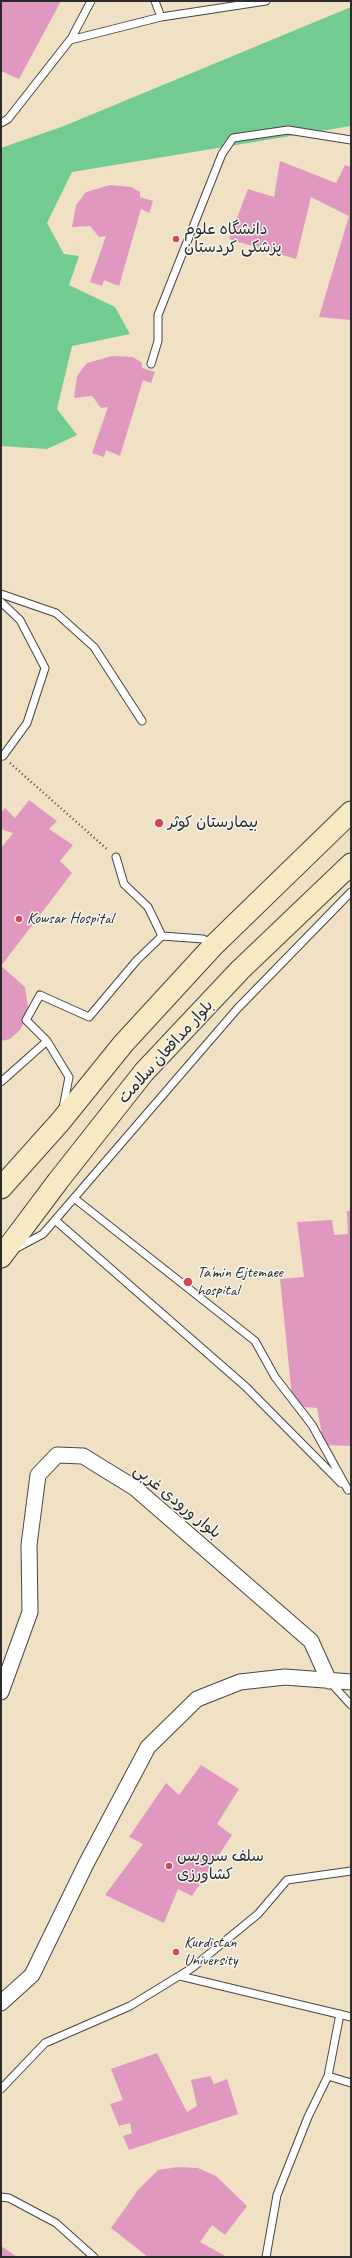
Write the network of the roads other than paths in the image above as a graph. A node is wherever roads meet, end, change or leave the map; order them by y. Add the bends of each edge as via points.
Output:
1 (91, 1) edge
2 (155, 1) edge
3 (266, 1) edge
4 (161, 17) junction
5 (71, 40) junction
6 (1, 123) edge
7 (351, 140) edge
8 (151, 364) dead end
9 (1, 594) edge
10 (1, 602) edge
11 (142, 721) dead end
12 (3, 756) road end
13 (351, 812) edge
14 (116, 857) road end
15 (351, 864) edge
16 (351, 892) edge
17 (162, 936) junction
18 (214, 945) junction
19 (47, 1041) junction
20 (1, 1082) edge
21 (60, 1122) junction
22 (1, 1188) edge
23 (74, 1198) junction
24 (55, 1220) junction
25 (1, 1257) edge
26 (349, 1490) edge
27 (329, 1680) junction
28 (351, 1682) edge
29 (1, 1692) edge
30 (351, 1705) edge
31 (351, 1871) edge
32 (180, 1976) junction
33 (1, 2003) edge
34 (340, 2014) junction
35 (351, 2017) edge
36 (328, 2076) junction
37 (351, 2083) edge
38 (1, 2089) edge
39 (1, 2196) edge
40 (94, 2257) edge
41 (266, 2257) edge

1 - 5 lane
2 - 4 lane
3 - 4 lane
4 - 5 lane
5 - 6 lane via 8,119
7 - 8 lane via 288,130 233,138 222,154 158,315 158,341
9 - 11 lane via 56,612 94,647
10 - 12 lane via 20,620 44,668 27,723
13 - 18 main road
14 - 17 lane via 124,884 148,907
15 - 25 main road, بلوار مدافعان سلامت via 240,970 144,1072
16 - 23 lane via 237,1009
17 - 18 lane via 204,939
17 - 19 lane via 137,960 89,1017 40,995 26,1020
18 - 21 main road via 123,1044
19 - 20 lane
19 - 21 lane via 69,1077
21 - 22 main road
23 - 24 lane
23 - 26 lane via 254,1341 275,1377 312,1425
24 - 25 lane via 43,1234
24 - 26 lane via 246,1387
27 - 28 street
27 - 29 street, بلوار ورودی غربی via 311,1641 135,1488 83,1456 57,1455 38,1475 29,1545 30,1612
27 - 30 lane
27 - 33 street via 285,1677 240,1682 197,1699 148,1747 86,1864 32,1975
31 - 32 lane via 287,1880 258,1914
32 - 34 lane
32 - 38 lane via 130,2006 45,2043
34 - 35 lane
34 - 36 lane
36 - 37 lane
36 - 41 lane via 277,2195
39 - 40 lane via 56,2223

